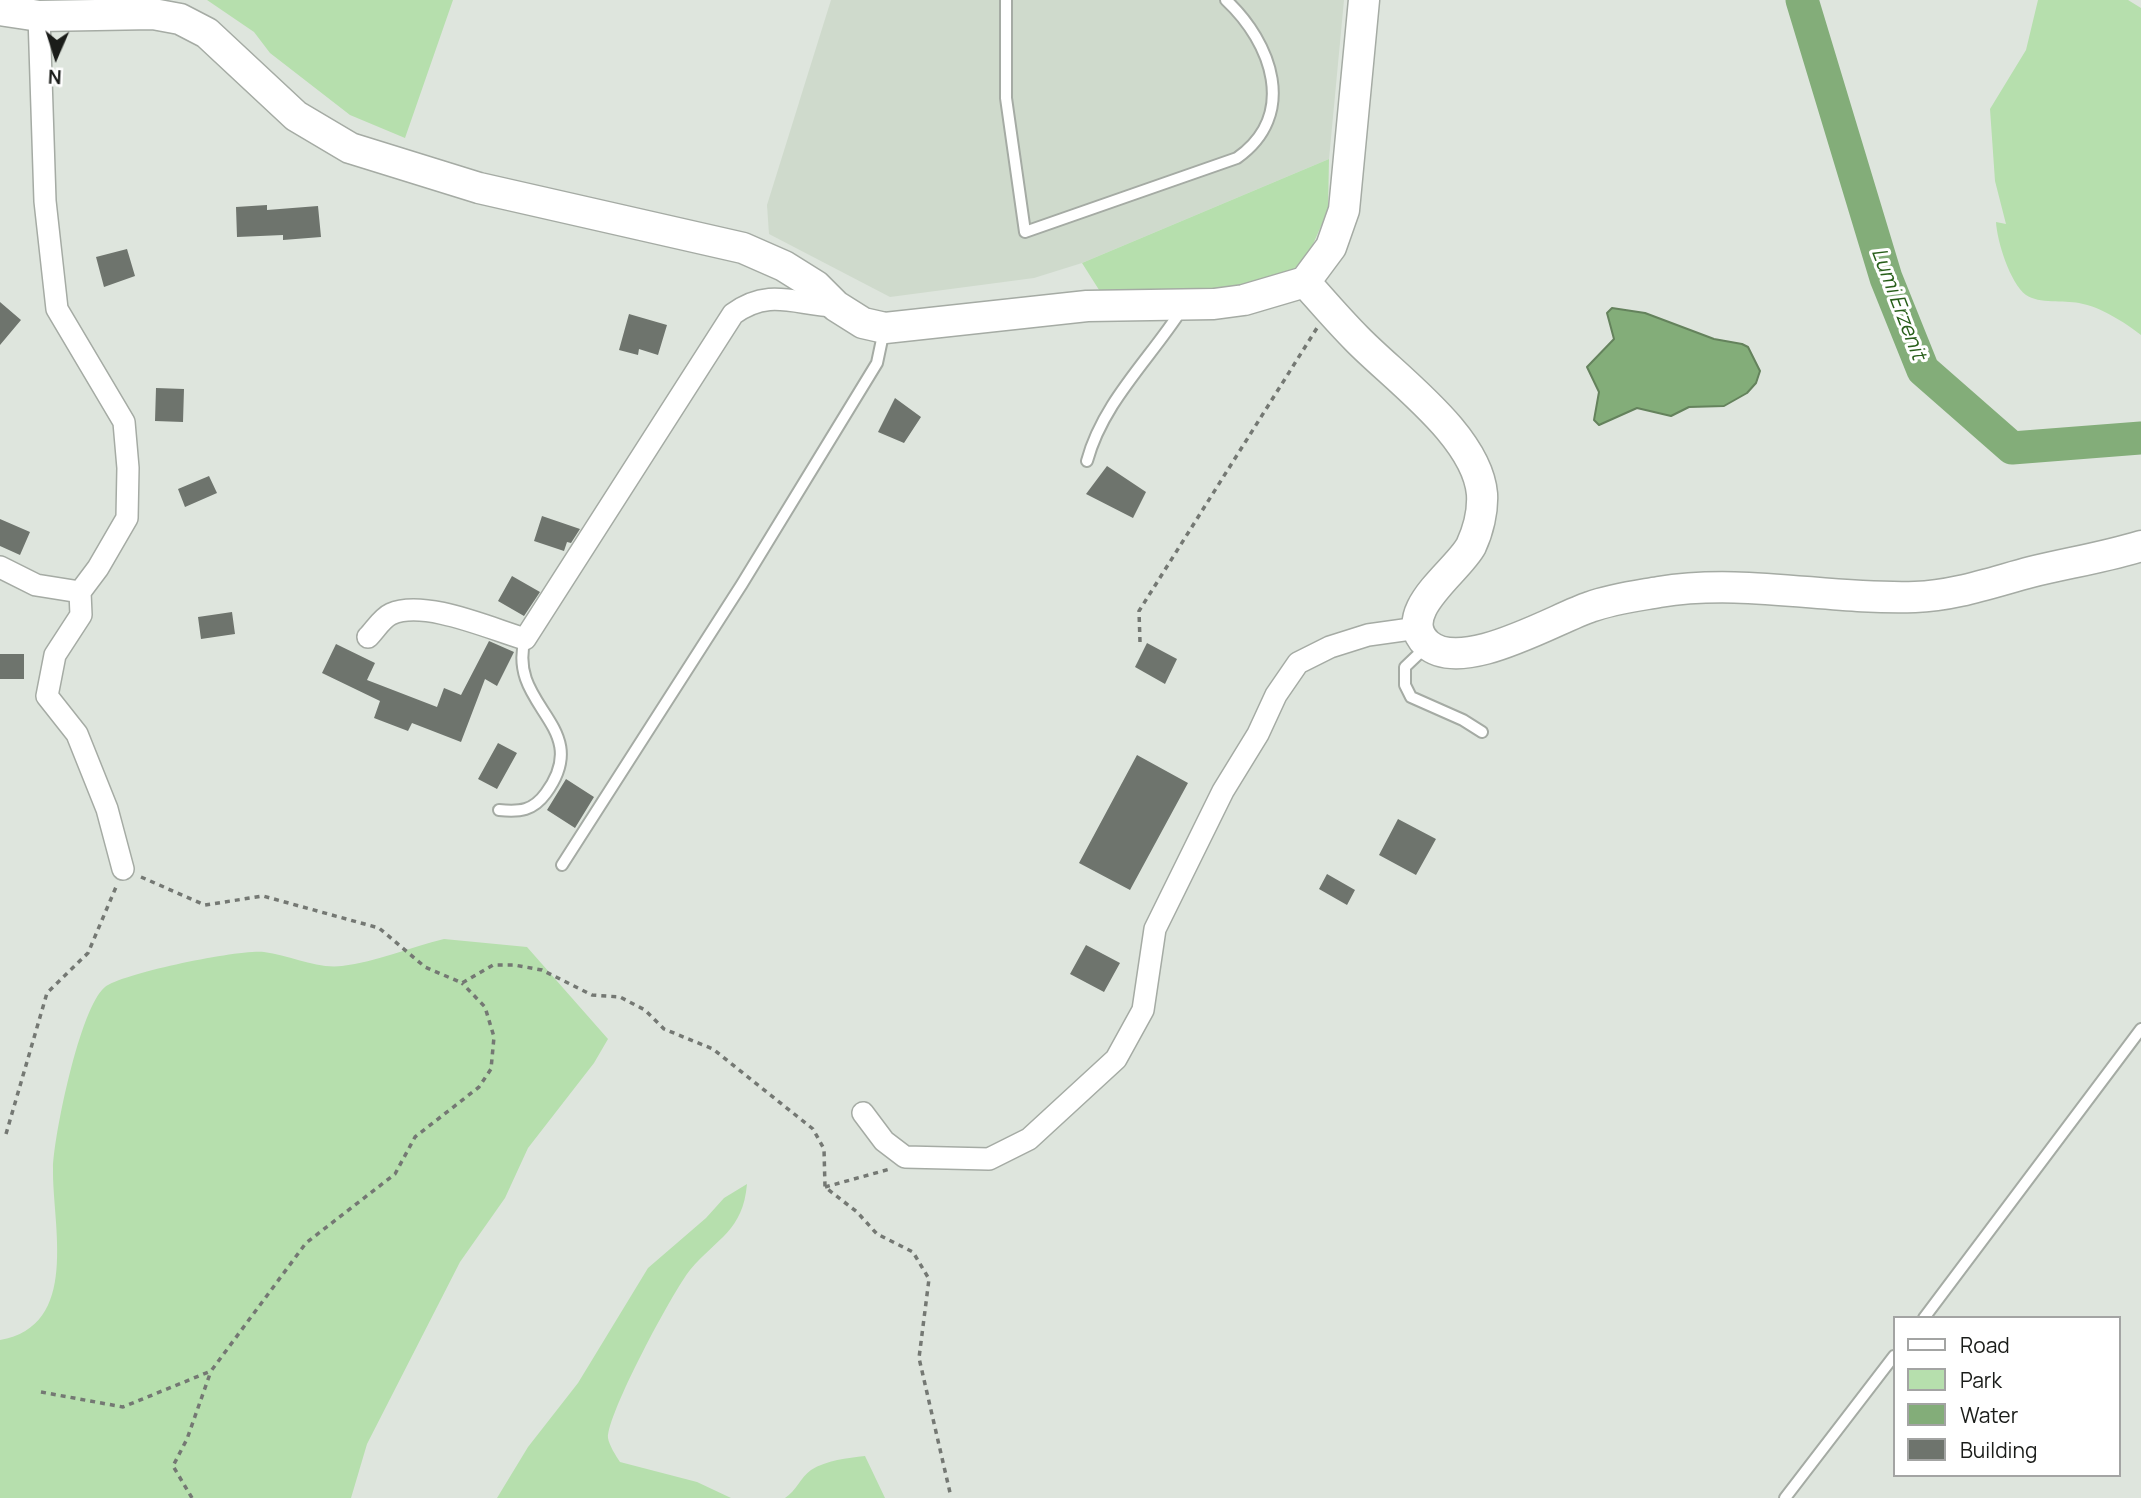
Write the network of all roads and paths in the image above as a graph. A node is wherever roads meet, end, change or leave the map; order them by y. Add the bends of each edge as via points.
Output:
1 (1006, 0) edge
2 (1226, 0) edge
3 (1364, 0) edge
4 (0, 10) edge
5 (39, 16) junction
6 (1305, 282) junction
7 (1185, 303) junction
8 (836, 306) junction
9 (1329, 309) junction
10 (885, 328) junction
11 (1087, 461) dead end
12 (2141, 546) edge
13 (0, 567) edge
14 (80, 592) junction
15 (1423, 636) junction
16 (368, 637) dead end
17 (525, 639) junction
18 (1140, 642) dead end
19 (1482, 732) dead end
20 (499, 810) dead end
21 (562, 865) dead end
22 (123, 869) junction
23 (462, 983) junction
24 (2141, 1029) edge
25 (863, 1113) dead end
26 (6, 1134) dead end
27 (905, 1157) junction
28 (825, 1187) junction
29 (1926, 1316) edge
30 (1892, 1359) edge
31 (211, 1371) junction
32 (41, 1392) dead end
33 (951, 1497) edge
34 (192, 1498) edge
35 (1785, 1498) edge

1 - 2 lane via 1006,98 1025,232 1237,158 1255,145 1272,111 1267,53
3 - 6 main road via 1344,210 1331,247
4 - 5 main road
5 - 8 main road via 153,14 180,19 207,33 296,116 350,148 479,188 743,248 785,265
5 - 14 street via 45,201 57,309 124,422 128,468 127,517
6 - 7 main road via 1244,300
6 - 9 main road
7 - 10 main road via 1087,306
7 - 11 lane via 1140,363 1093,441
8 - 10 main road via 863,323
8 - 17 street via 794,299 763,300 748,303 733,314
9 - 15 main road via 1458,439 1474,463 1482,493 1480,519 1458,565 1424,602 1418,615
9 - 18 path via 1139,611
10 - 21 lane via 877,363
12 - 15 main road via 1984,586 1917,597 1682,588 1588,607 1466,653 1446,651
13 - 14 street via 36,584
14 - 22 street via 81,615 55,656 47,696 77,734 107,809
15 - 19 lane via 1405,667 1405,685 1411,697
15 - 27 street via 1368,635 1298,663 1223,791 1155,929 1143,1010 1116,1059 1029,1139 989,1159
16 - 17 street via 389,615 408,609 435,612
17 - 20 lane via 520,659 525,679 562,747 562,765 538,805 520,812
22 - 23 path via 205,905 263,896 379,928 425,967
22 - 26 path via 88,953 47,993
23 - 28 path via 493,965 514,965 542,970 592,995 620,997 645,1010 664,1029 713,1049 813,1129 824,1149
23 - 31 path via 485,1007 494,1037 491,1069 479,1087 415,1137 395,1174 306,1243
24 - 29 lane
25 - 27 street
27 - 28 path via 899,1167
28 - 33 path via 877,1234 913,1252 929,1279 919,1358
30 - 35 lane
31 - 32 path via 123,1406
31 - 34 path via 173,1466

